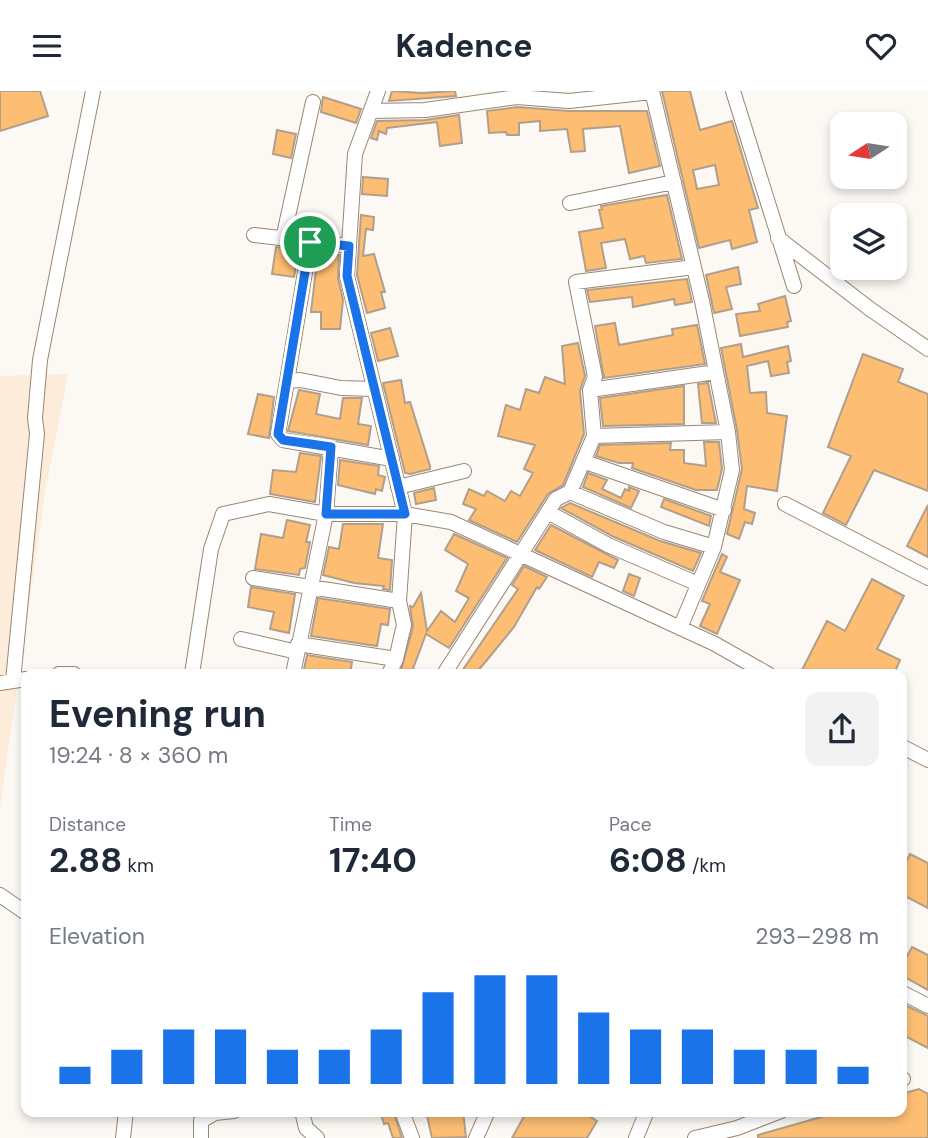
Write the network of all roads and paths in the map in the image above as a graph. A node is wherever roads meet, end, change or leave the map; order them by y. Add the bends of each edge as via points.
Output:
1 (93, 91) edge
2 (378, 91) edge
3 (652, 91) edge
4 (733, 91) edge
5 (469, 97) edge
6 (313, 102) dead end
7 (372, 111) junction
8 (674, 182) junction
9 (570, 203) dead end
10 (254, 235) dead end
11 (777, 237) junction
12 (283, 239) junction
13 (310, 242) junction
14 (349, 246) junction
15 (694, 267) junction
16 (794, 286) dead end
17 (928, 349) edge
18 (716, 372) junction
19 (287, 381) junction
20 (375, 389) junction
21 (590, 390) junction
22 (728, 432) junction
23 (594, 436) junction
24 (331, 447) junction
25 (392, 459) junction
26 (585, 462) junction
27 (464, 471) dead end
28 (398, 487) junction
29 (570, 492) junction
30 (785, 505) dead end
31 (724, 510) junction
32 (548, 512) junction
33 (326, 514) junction
34 (405, 514) junction
35 (714, 547) junction
36 (522, 554) junction
37 (253, 578) dead end
38 (928, 578) edge
39 (698, 584) junction
40 (311, 587) junction
41 (399, 601) junction
42 (680, 628) junction
43 (241, 639) dead end
44 (298, 648) junction
45 (396, 659) junction
46 (193, 669) edge
47 (294, 669) edge
48 (391, 669) edge
49 (447, 669) edge
50 (757, 669) edge
51 (13, 681) edge
52 (907, 749) edge
53 (928, 760) edge
54 (0, 895) edge
55 (21, 910) edge
56 (907, 995) edge
57 (928, 1006) edge
58 (125, 1117) edge
59 (208, 1117) edge
60 (303, 1117) edge
61 (403, 1117) edge
62 (485, 1117) edge
63 (645, 1117) edge
64 (769, 1117) edge
65 (738, 1133) edge
66 (123, 1138) edge
67 (201, 1138) edge
68 (317, 1138) edge
69 (412, 1138) edge
70 (476, 1138) edge
71 (636, 1138) edge
72 (695, 1138) edge

1 - 51 street via 40,361
2 - 7 street
3 - 5 street via 569,101
3 - 8 street
4 - 11 street
5 - 7 street via 425,110
6 - 12 street
7 - 14 street via 355,154
8 - 9 street
8 - 15 street
10 - 12 street
11 - 16 street
11 - 17 street
12 - 13 street
13 - 14 street
13 - 19 street
14 - 20 street via 347,276
15 - 18 street
15 - 21 street via 576,282 595,377
18 - 21 street
18 - 22 street
19 - 20 street
19 - 24 street via 280,438
20 - 25 street
21 - 23 street
22 - 23 street
22 - 31 street via 732,470
23 - 26 street
24 - 25 street
24 - 33 street
25 - 28 street
26 - 29 street
26 - 31 street
27 - 28 street
28 - 34 street
29 - 32 street via 556,499
29 - 35 street
30 - 38 street
31 - 35 street
32 - 36 street
32 - 39 street via 608,545
33 - 34 street
33 - 40 street
33 - 46 street via 269,504 223,514 211,549
34 - 36 street via 452,522
34 - 41 street
35 - 39 street
36 - 42 street
36 - 49 street
37 - 40 street
39 - 42 street
40 - 41 street
40 - 44 street
41 - 45 street via 404,625
42 - 50 street
43 - 44 street
44 - 45 street
44 - 47 street
45 - 48 street
52 - 53 street
54 - 55 street
56 - 57 street
58 - 66 street
59 - 67 street via 201,1121
60 - 68 street via 306,1128
61 - 69 street
62 - 70 street
63 - 71 street
64 - 65 street
65 - 72 street

